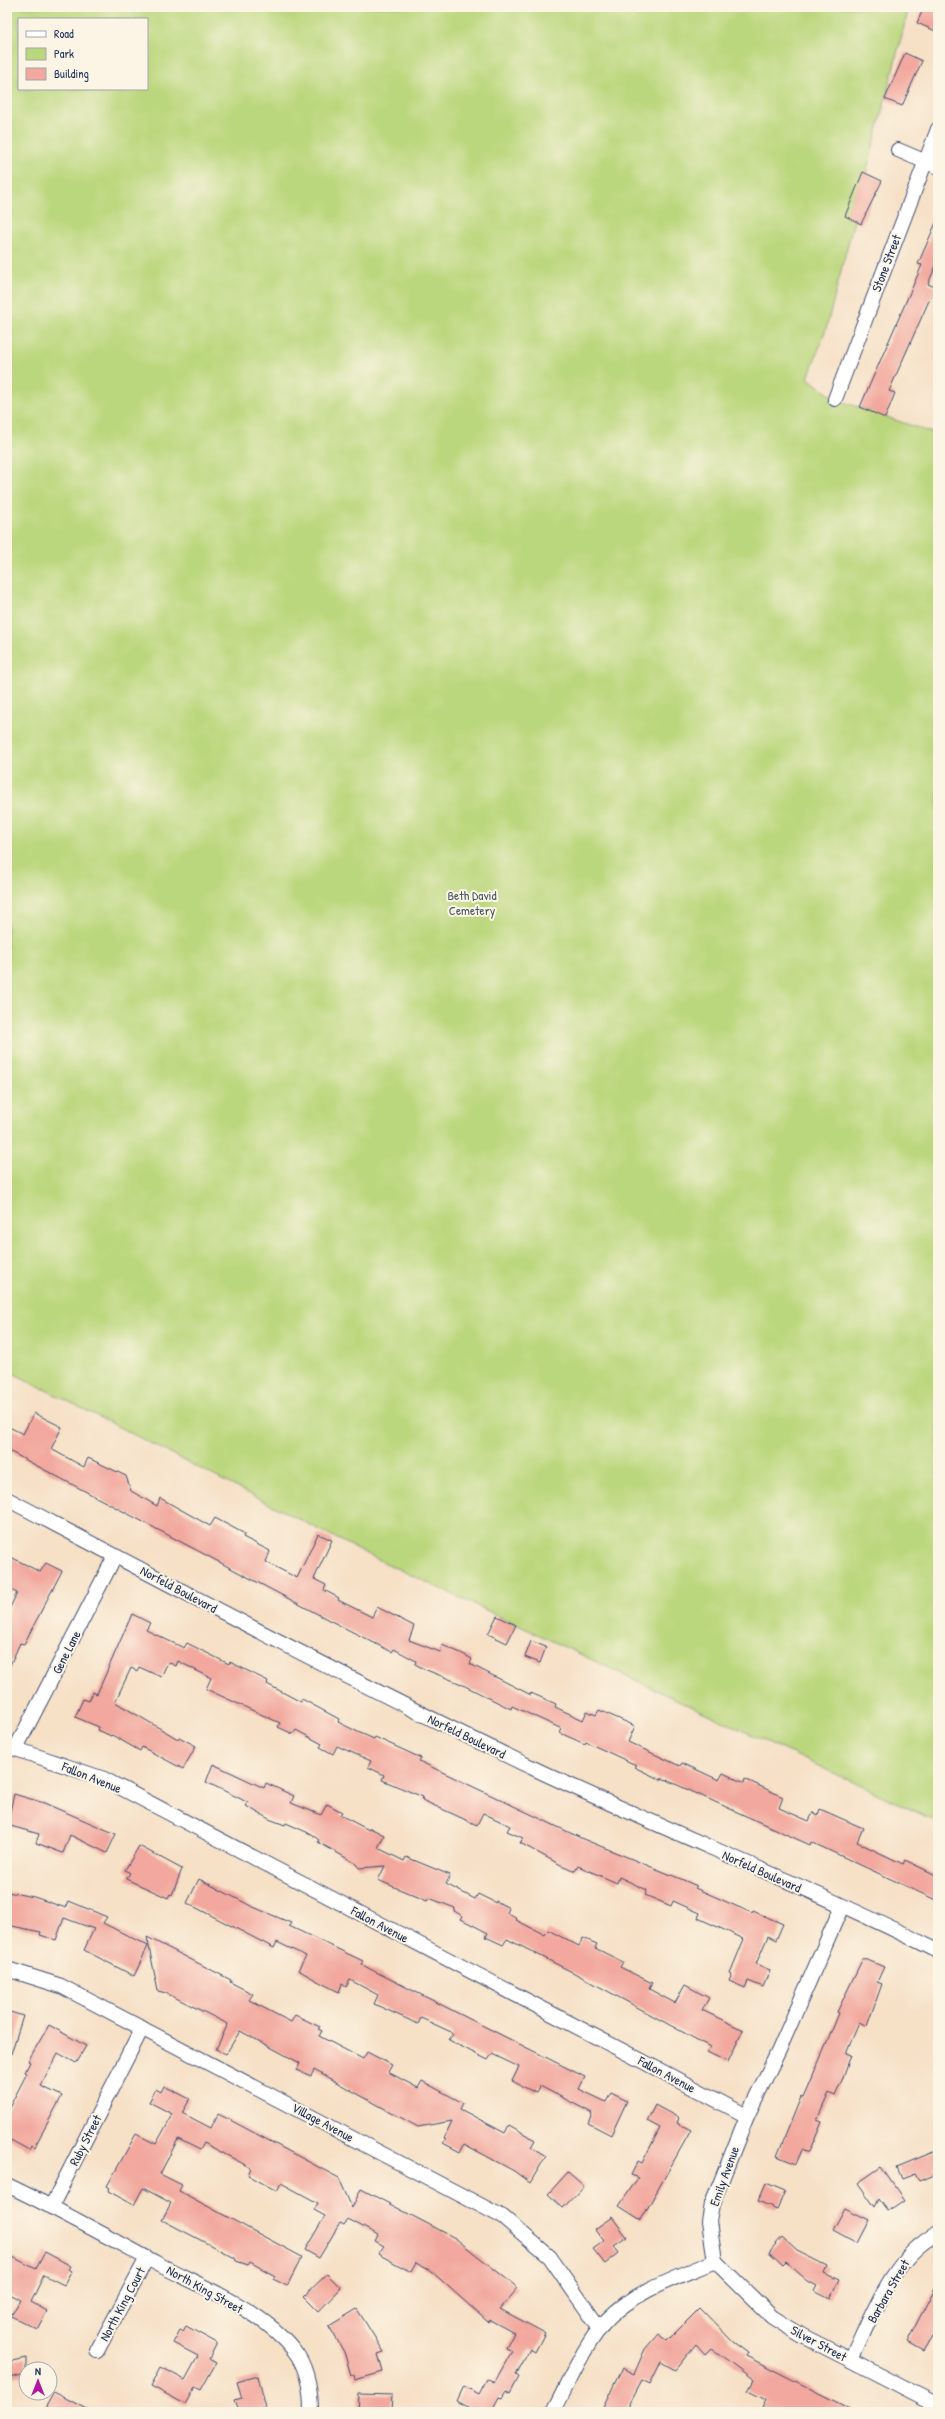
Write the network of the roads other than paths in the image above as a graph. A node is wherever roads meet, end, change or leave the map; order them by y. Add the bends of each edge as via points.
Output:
1 (938, 128) edge
2 (898, 150) dead end
3 (924, 161) junction
4 (938, 167) edge
5 (835, 399) dead end
6 (7, 1499) edge
7 (115, 1556) junction
8 (12, 1747) edge
9 (842, 1906) junction
10 (938, 1951) edge
11 (7, 1969) edge
12 (142, 2028) junction
13 (747, 2116) junction
14 (7, 2186) edge
15 (51, 2207) junction
16 (938, 2233) edge
17 (147, 2258) junction
18 (715, 2261) junction
19 (600, 2329) junction
20 (97, 2351) dead end
21 (851, 2360) junction
22 (938, 2405) edge
23 (311, 2412) edge
24 (553, 2412) edge

1 - 3 street, Stone Street
2 - 3 street
3 - 4 street
3 - 5 street, Stone Street
6 - 7 street, Norfeld Boulevard
7 - 8 street, Gene Lane
7 - 9 street, Norfeld Boulevard via 328,1668 537,1770
8 - 13 street, Fallon Avenue via 104,1779
9 - 10 street, Norfeld Boulevard
9 - 13 street, Emily Avenue
11 - 12 street, Village Avenue via 61,1986
12 - 15 street, Ruby Street
12 - 19 street, Village Avenue via 503,2217 550,2257
13 - 18 street, Emily Avenue via 712,2204 709,2222
14 - 15 street
15 - 17 street, North King Street
16 - 21 street, Barbara Street via 917,2247 903,2262 883,2294
17 - 20 street, North King Court
17 - 23 street, North King Street via 228,2300 272,2327 294,2350 307,2375 311,2391
18 - 19 street via 635,2298 615,2313
18 - 21 street, Silver Street via 772,2317
19 - 24 street
21 - 22 street, Silver Street

